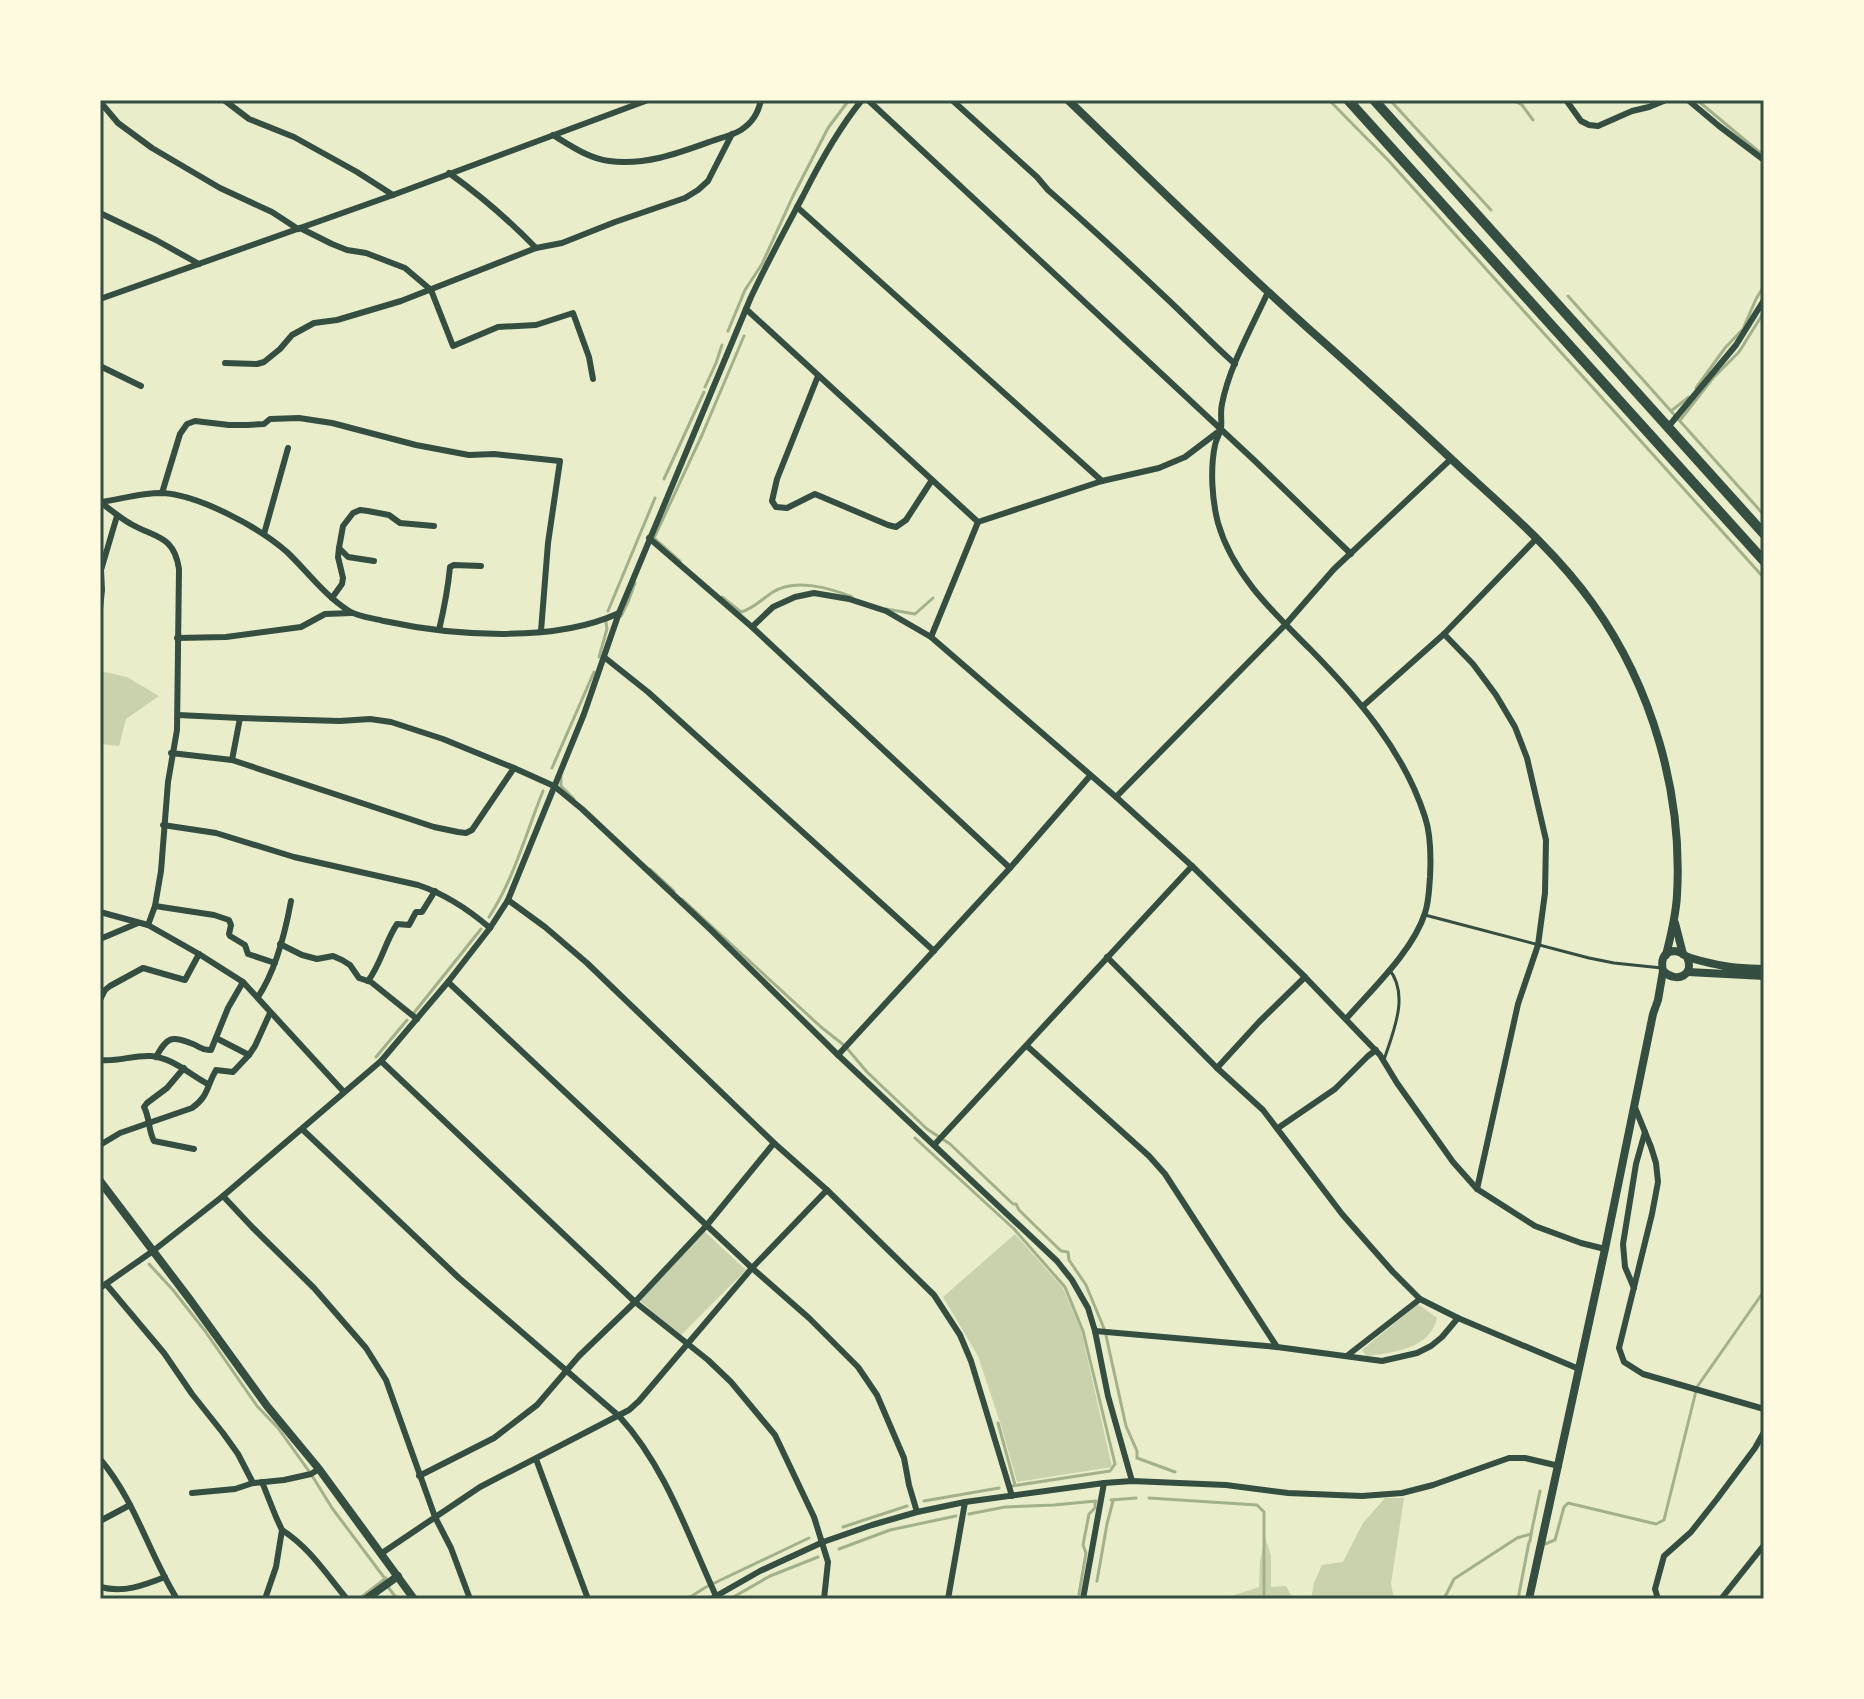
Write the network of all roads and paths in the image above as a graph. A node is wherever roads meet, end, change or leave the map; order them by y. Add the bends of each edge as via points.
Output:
1 (112, 100) edge
2 (224, 100) edge
3 (648, 100) edge
4 (761, 100) edge
5 (862, 100) edge
6 (868, 100) edge
7 (952, 100) edge
8 (1068, 100) edge
9 (1348, 100) edge
10 (1374, 100) edge
11 (1566, 100) edge
12 (1666, 100) edge
13 (1688, 100) edge
14 (101, 104) edge
15 (732, 134) junction
16 (553, 135) junction
17 (1764, 160) edge
18 (449, 173) junction
19 (393, 195) junction
20 (797, 207) junction
21 (100, 213) edge
22 (299, 228) junction
23 (536, 248) junction
24 (199, 264) junction
25 (431, 290) junction
26 (1268, 292) junction
27 (100, 299) edge
28 (1764, 300) edge
29 (746, 309) junction
30 (225, 363) dead end
31 (1235, 364) junction
32 (100, 366) edge
33 (818, 376) junction
34 (593, 379) dead end
35 (141, 386) dead end
36 (1668, 427) junction
37 (1221, 430) junction
38 (288, 448) dead end
39 (1451, 459) junction
40 (932, 480) junction
41 (1102, 481) junction
42 (162, 493) junction
43 (100, 502) edge
44 (117, 516) junction
45 (977, 522) junction
46 (434, 526) dead end
47 (264, 534) junction
48 (1764, 534) edge
49 (649, 538) junction
50 (1537, 538) junction
51 (339, 548) junction
52 (1351, 554) junction
53 (374, 561) dead end
54 (1764, 561) edge
55 (481, 566) dead end
56 (332, 598) junction
57 (100, 609) edge
58 (352, 613) junction
59 (619, 613) junction
60 (1286, 624) junction
61 (752, 627) junction
62 (439, 630) junction
63 (541, 631) junction
64 (1444, 634) junction
65 (931, 637) junction
66 (177, 638) junction
67 (604, 657) junction
68 (1363, 706) junction
69 (178, 715) junction
70 (240, 718) junction
71 (171, 753) junction
72 (232, 760) junction
73 (514, 768) junction
74 (1090, 776) junction
75 (554, 786) junction
76 (1116, 797) junction
77 (163, 825) junction
78 (1192, 866) junction
79 (1010, 868) junction
80 (435, 891) junction
81 (508, 900) junction
82 (291, 901) dead end
83 (155, 906) junction
84 (100, 912) edge
85 (1425, 915) junction
86 (1674, 922) junction
87 (138, 923) junction
88 (148, 925) junction
89 (490, 928) junction
90 (100, 939) edge
91 (280, 944) junction
92 (1538, 945) junction
93 (934, 951) junction
94 (199, 954) junction
95 (1666, 955) junction
96 (1685, 955) junction
97 (1107, 957) junction
98 (275, 963) junction
99 (1389, 969) junction
100 (1663, 969) junction
101 (1764, 969) edge
102 (1688, 972) junction
103 (1764, 976) edge
104 (1305, 977) junction
105 (1676, 978) junction
106 (368, 981) junction
107 (243, 982) junction
108 (448, 982) junction
109 (258, 997) junction
110 (100, 1000) edge
111 (1658, 1000) junction
112 (270, 1013) junction
113 (417, 1019) junction
114 (1346, 1019) junction
115 (216, 1038) junction
116 (1027, 1046) junction
117 (1376, 1050) junction
118 (249, 1055) junction
119 (838, 1055) junction
120 (156, 1057) junction
121 (100, 1060) edge
122 (1384, 1060) junction
123 (381, 1061) junction
124 (184, 1068) junction
125 (1217, 1068) junction
126 (208, 1084) junction
127 (343, 1091) junction
128 (1634, 1105) junction
129 (149, 1123) junction
130 (1278, 1128) junction
131 (302, 1129) junction
132 (1645, 1132) junction
133 (774, 1143) junction
134 (935, 1144) junction
135 (100, 1145) edge
136 (194, 1149) dead end
137 (100, 1181) edge
138 (1477, 1189) junction
139 (827, 1190) junction
140 (223, 1196) junction
141 (707, 1225) junction
142 (1605, 1249) junction
143 (153, 1251) junction
144 (752, 1268) junction
145 (103, 1286) edge
146 (1634, 1289) junction
147 (1420, 1299) junction
148 (635, 1302) junction
149 (1458, 1318) junction
150 (1095, 1331) junction
151 (686, 1345) junction
152 (1277, 1347) junction
153 (1348, 1355) junction
154 (1579, 1369) junction
155 (566, 1371) junction
156 (1764, 1409) edge
157 (619, 1416) junction
158 (1764, 1432) edge
159 (100, 1459) edge
160 (536, 1459) junction
161 (1559, 1466) junction
162 (319, 1469) junction
163 (419, 1476) junction
164 (1132, 1481) junction
165 (262, 1482) junction
166 (253, 1483) junction
167 (1104, 1483) junction
168 (192, 1493) dead end
169 (1012, 1496) junction
170 (965, 1502) junction
171 (130, 1505) junction
172 (917, 1512) junction
173 (435, 1517) junction
174 (100, 1521) edge
175 (282, 1530) junction
176 (823, 1542) junction
177 (1764, 1545) edge
178 (382, 1553) junction
179 (398, 1576) junction
180 (165, 1577) junction
181 (100, 1587) edge
182 (713, 1598) edge
183 (177, 1599) edge
184 (265, 1599) edge
185 (347, 1599) edge
186 (366, 1599) edge
187 (414, 1599) edge
188 (470, 1599) edge
189 (588, 1599) edge
190 (824, 1599) edge
191 (948, 1599) edge
192 (1083, 1599) edge
193 (1529, 1599) edge
194 (1658, 1599) edge
195 (1721, 1599) edge

1 - 14 street
2 - 19 street via 249,119 294,137
3 - 16 street
4 - 15 street via 758,114
5 - 20 street via 834,138
6 - 37 street
7 - 31 street
8 - 26 street
9 - 54 main road
10 - 36 main road
11 - 12 street via 1581,121 1598,126
13 - 17 street
14 - 22 street via 152,148
15 - 16 street via 676,154 632,162 597,158
15 - 23 street via 708,181 685,198
16 - 18 street
18 - 19 street
18 - 23 street
19 - 22 street
20 - 29 street
20 - 41 street
21 - 24 street
22 - 24 street
22 - 25 street via 405,268
23 - 25 street
24 - 27 street
25 - 30 street via 314,323 292,335 264,362
25 - 34 street via 453,346 498,327 536,325 573,313
26 - 31 street
26 - 39 street
28 - 36 street via 1736,345
29 - 33 street
29 - 49 street
31 - 37 street via 1221,406
32 - 35 street
33 - 40 street
33 - 40 street via 774,489 776,507 787,508 815,494 896,527
36 - 48 main road
37 - 41 street via 1174,462
37 - 52 street
37 - 60 street via 1213,466 1218,522 1229,553 1251,587
38 - 47 street
39 - 50 street
39 - 52 street
40 - 45 street
41 - 45 street
42 - 43 street
42 - 47 street via 199,502
42 - 63 street via 180,434 195,421 247,425 307,419 469,455 560,461
43 - 44 street
44 - 57 street via 101,570
44 - 66 street via 166,540 173,549 179,569
45 - 65 street
46 - 51 street via 360,510 343,526
47 - 56 street
49 - 59 street
49 - 61 street
50 - 64 street
50 - 86 street via 1604,620 1651,717 1676,824
51 - 53 street via 348,557
51 - 56 street via 343,578
52 - 60 street
55 - 62 street via 450,567
56 - 58 street
58 - 62 street
58 - 66 street via 319,615 301,627
59 - 63 street via 584,626
59 - 67 street
60 - 68 street
60 - 76 street
61 - 65 street via 773,607 814,593 886,611
61 - 79 street
62 - 63 street
64 - 68 street
64 - 92 street via 1496,695 1527,758 1546,840
65 - 74 street
66 - 69 street
67 - 75 street
67 - 93 street
68 - 85 street via 1408,776 1426,819 1431,867
69 - 70 street
69 - 71 street
70 - 72 street
70 - 73 street via 391,722
71 - 72 street
71 - 77 street
72 - 73 street via 466,833
73 - 75 street
74 - 76 street
74 - 79 street
75 - 81 street
75 - 119 street
76 - 78 street
77 - 80 street via 216,833
77 - 83 street
78 - 97 street
78 - 104 street
79 - 93 street
80 - 89 street
80 - 106 street via 409,925 397,924
81 - 89 street
81 - 133 street via 587,963
82 - 91 street
83 - 88 street
83 - 98 street via 229,920 229,934 245,945 248,954
84 - 87 street
85 - 92 lane
85 - 99 street
86 - 95 street
86 - 96 street
87 - 88 street
87 - 90 street
88 - 94 street
89 - 108 street
91 - 98 street
91 - 106 street via 317,959 336,957
92 - 100 lane
92 - 138 street via 1518,1004
93 - 119 street
94 - 107 street
94 - 110 street via 185,980 143,968 110,986
95 - 96 street
95 - 100 street
96 - 101 street via 1726,967
96 - 102 street
97 - 116 street
97 - 125 street
98 - 109 street
99 - 114 street
99 - 122 lane via 1400,1000
100 - 105 street
100 - 111 street
102 - 103 street
102 - 105 street
104 - 114 street
104 - 125 street
105 - 111 street
106 - 113 street
107 - 109 street
107 - 115 street
108 - 113 street
108 - 141 street
109 - 112 street
111 - 128 street
112 - 118 street
112 - 127 street
113 - 123 street
114 - 117 street
115 - 118 street
115 - 120 street via 208,1051 170,1039
116 - 134 street
116 - 152 street via 1165,1174
117 - 122 street
117 - 130 street via 1335,1089
118 - 126 street via 233,1072 217,1069
119 - 134 street
120 - 121 street
120 - 124 street
122 - 138 street
123 - 127 street
123 - 148 street
124 - 126 street
124 - 129 street via 144,1105
125 - 130 street
126 - 129 street via 205,1098 192,1108
127 - 131 street
128 - 132 street
128 - 142 street
129 - 135 street
129 - 136 street via 154,1141
130 - 147 street via 1342,1214
131 - 140 street
131 - 155 street
132 - 146 street via 1623,1244
132 - 146 street via 1658,1182
133 - 139 street
133 - 141 street
134 - 150 street via 1057,1261 1083,1297
137 - 143 street
138 - 142 street via 1535,1226
139 - 144 street
139 - 169 street via 934,1295 960,1335
140 - 143 street
140 - 163 street via 366,1348 386,1380
141 - 144 street
141 - 148 street
142 - 154 street
143 - 145 street
143 - 162 street
144 - 151 street
144 - 172 street via 865,1376 904,1458
145 - 166 street via 164,1353 231,1443
146 - 156 street via 1619,1348 1624,1362 1643,1374
147 - 149 street
147 - 153 street
148 - 151 street
148 - 155 street
149 - 153 street via 1442,1337 1417,1353 1382,1361
149 - 154 street
150 - 152 street
150 - 164 street
151 - 157 street via 639,1401
151 - 176 street via 731,1382 775,1435
152 - 153 street
154 - 161 street
155 - 157 street
155 - 163 street via 514,1425
157 - 160 street
157 - 182 street via 671,1496
158 - 194 street via 1691,1532 1664,1556 1655,1589
159 - 171 street
160 - 173 street
160 - 189 street
161 - 164 street via 1509,1458 1433,1485 1362,1496
161 - 193 street
162 - 165 street
162 - 178 street
163 - 173 street
164 - 167 street
165 - 166 street
165 - 175 street
166 - 168 street
167 - 169 street
167 - 192 street
169 - 170 street
170 - 172 street
170 - 191 street
171 - 174 street
171 - 180 street
172 - 176 street
173 - 178 street
173 - 188 street
175 - 184 street
175 - 185 street via 299,1542
176 - 182 street
176 - 190 street via 828,1562
177 - 195 street
178 - 179 street
179 - 186 street
179 - 187 street
180 - 181 street via 120,1590
180 - 183 street

